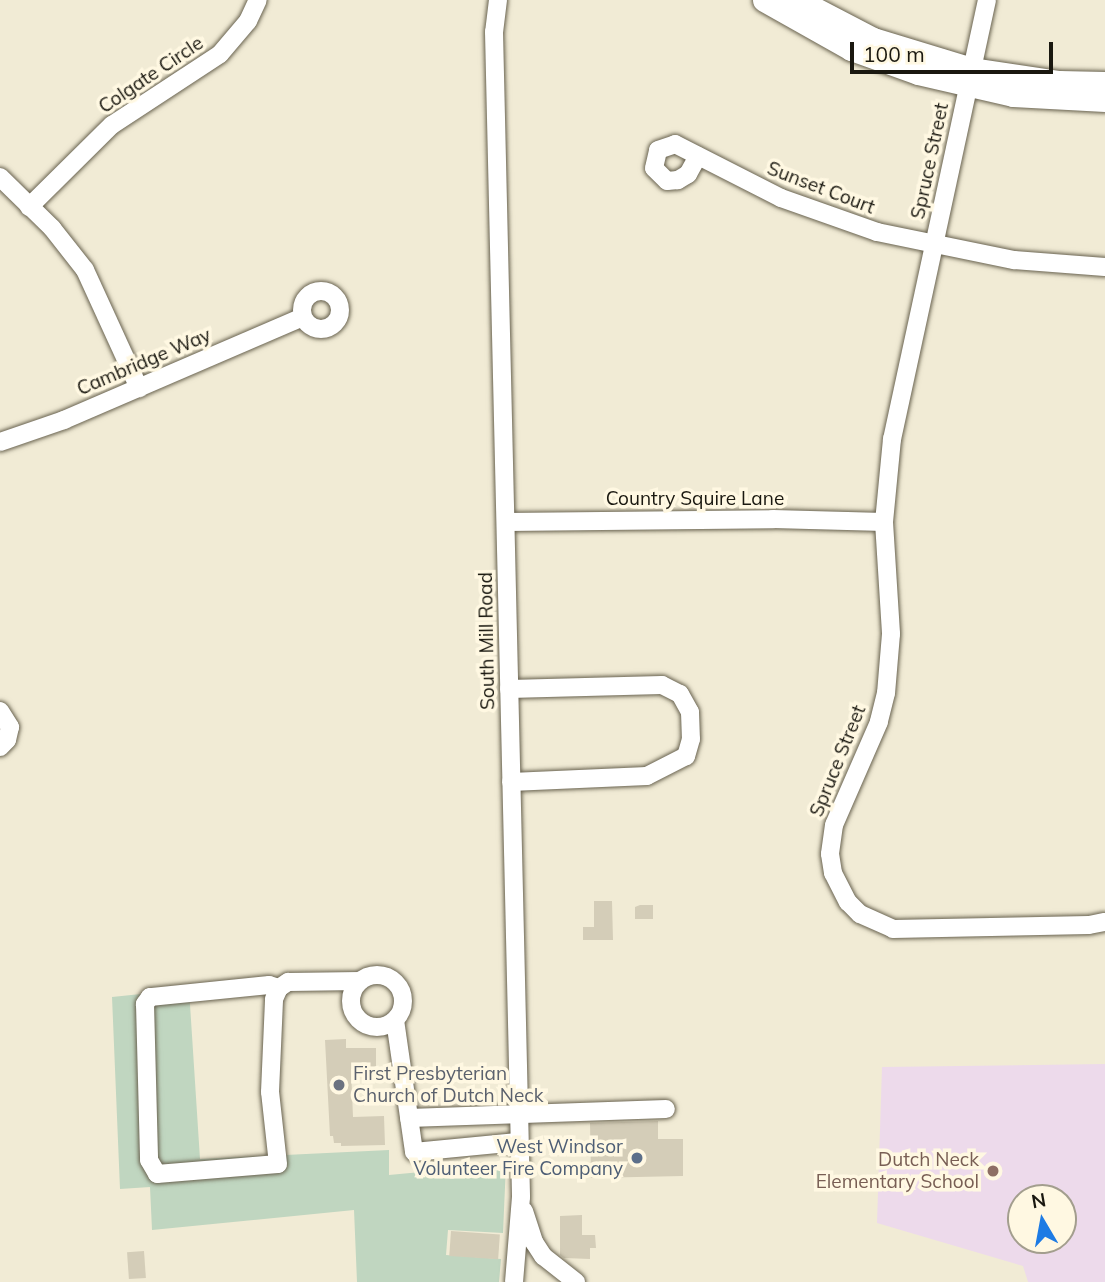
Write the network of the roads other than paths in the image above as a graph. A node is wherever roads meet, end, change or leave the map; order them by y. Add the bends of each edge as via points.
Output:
1 (258, 0) edge
2 (498, 0) edge
3 (764, 0) edge
4 (798, 0) edge
5 (987, 0) edge
6 (970, 78) junction
7 (1105, 83) edge
8 (1105, 100) edge
9 (698, 156) dead end
10 (0, 177) edge
11 (29, 206) junction
12 (934, 246) junction
13 (1105, 267) edge
14 (303, 317) dead end
15 (139, 388) junction
16 (0, 442) edge
17 (506, 522) junction
18 (884, 522) junction
19 (509, 689) junction
20 (0, 711) edge
21 (0, 747) edge
22 (511, 782) junction
23 (1105, 922) edge
24 (360, 981) junction
25 (279, 988) junction
26 (395, 1020) junction
27 (666, 1109) dead end
28 (517, 1114) junction
29 (409, 1118) junction
30 (518, 1142) junction
31 (520, 1197) junction
32 (514, 1282) edge
33 (576, 1282) edge

1 - 11 street, Colgate Circle via 248,21 220,54 112,125
2 - 17 street, South Mill Road via 494,33
3 - 6 main road via 861,53
4 - 6 main road via 873,39
5 - 6 street, Spruce Street
6 - 7 main road
6 - 8 main road via 1058,100
6 - 12 street, Spruce Street
9 - 12 street, Sunset Court via 822,214
10 - 11 street
11 - 15 street via 85,270
12 - 13 street, Spruce Street via 1014,260
12 - 18 street, Spruce Street via 892,439
14 - 15 street, Cambridge Way
15 - 16 street, Cambridge Way
17 - 18 street, Country Squire Lane
17 - 19 street, South Mill Road
18 - 23 street, Spruce Street via 890,664 878,722 831,838 833,873 839,888 860,914 877,924 908,931
19 - 22 street, South Mill Road
19 - 22 street via 662,685 680,694 690,712 691,739 686,756 647,776
20 - 21 street via 10,727
22 - 28 street, South Mill Road
24 - 25 street via 288,982
24 - 26 street via 385,976 399,987 403,1004
24 - 26 street via 351,1004 357,1019 372,1027
25 - 25 street via 270,985 150,997 145,1004 149,1160 157,1174 278,1164 270,1092 271,1009
26 - 29 street
27 - 28 street
28 - 29 street
28 - 30 street, South Mill Road
29 - 30 street via 414,1152
30 - 31 street, South Mill Road
31 - 32 street, South Mill Road
31 - 33 street via 534,1242 559,1271

